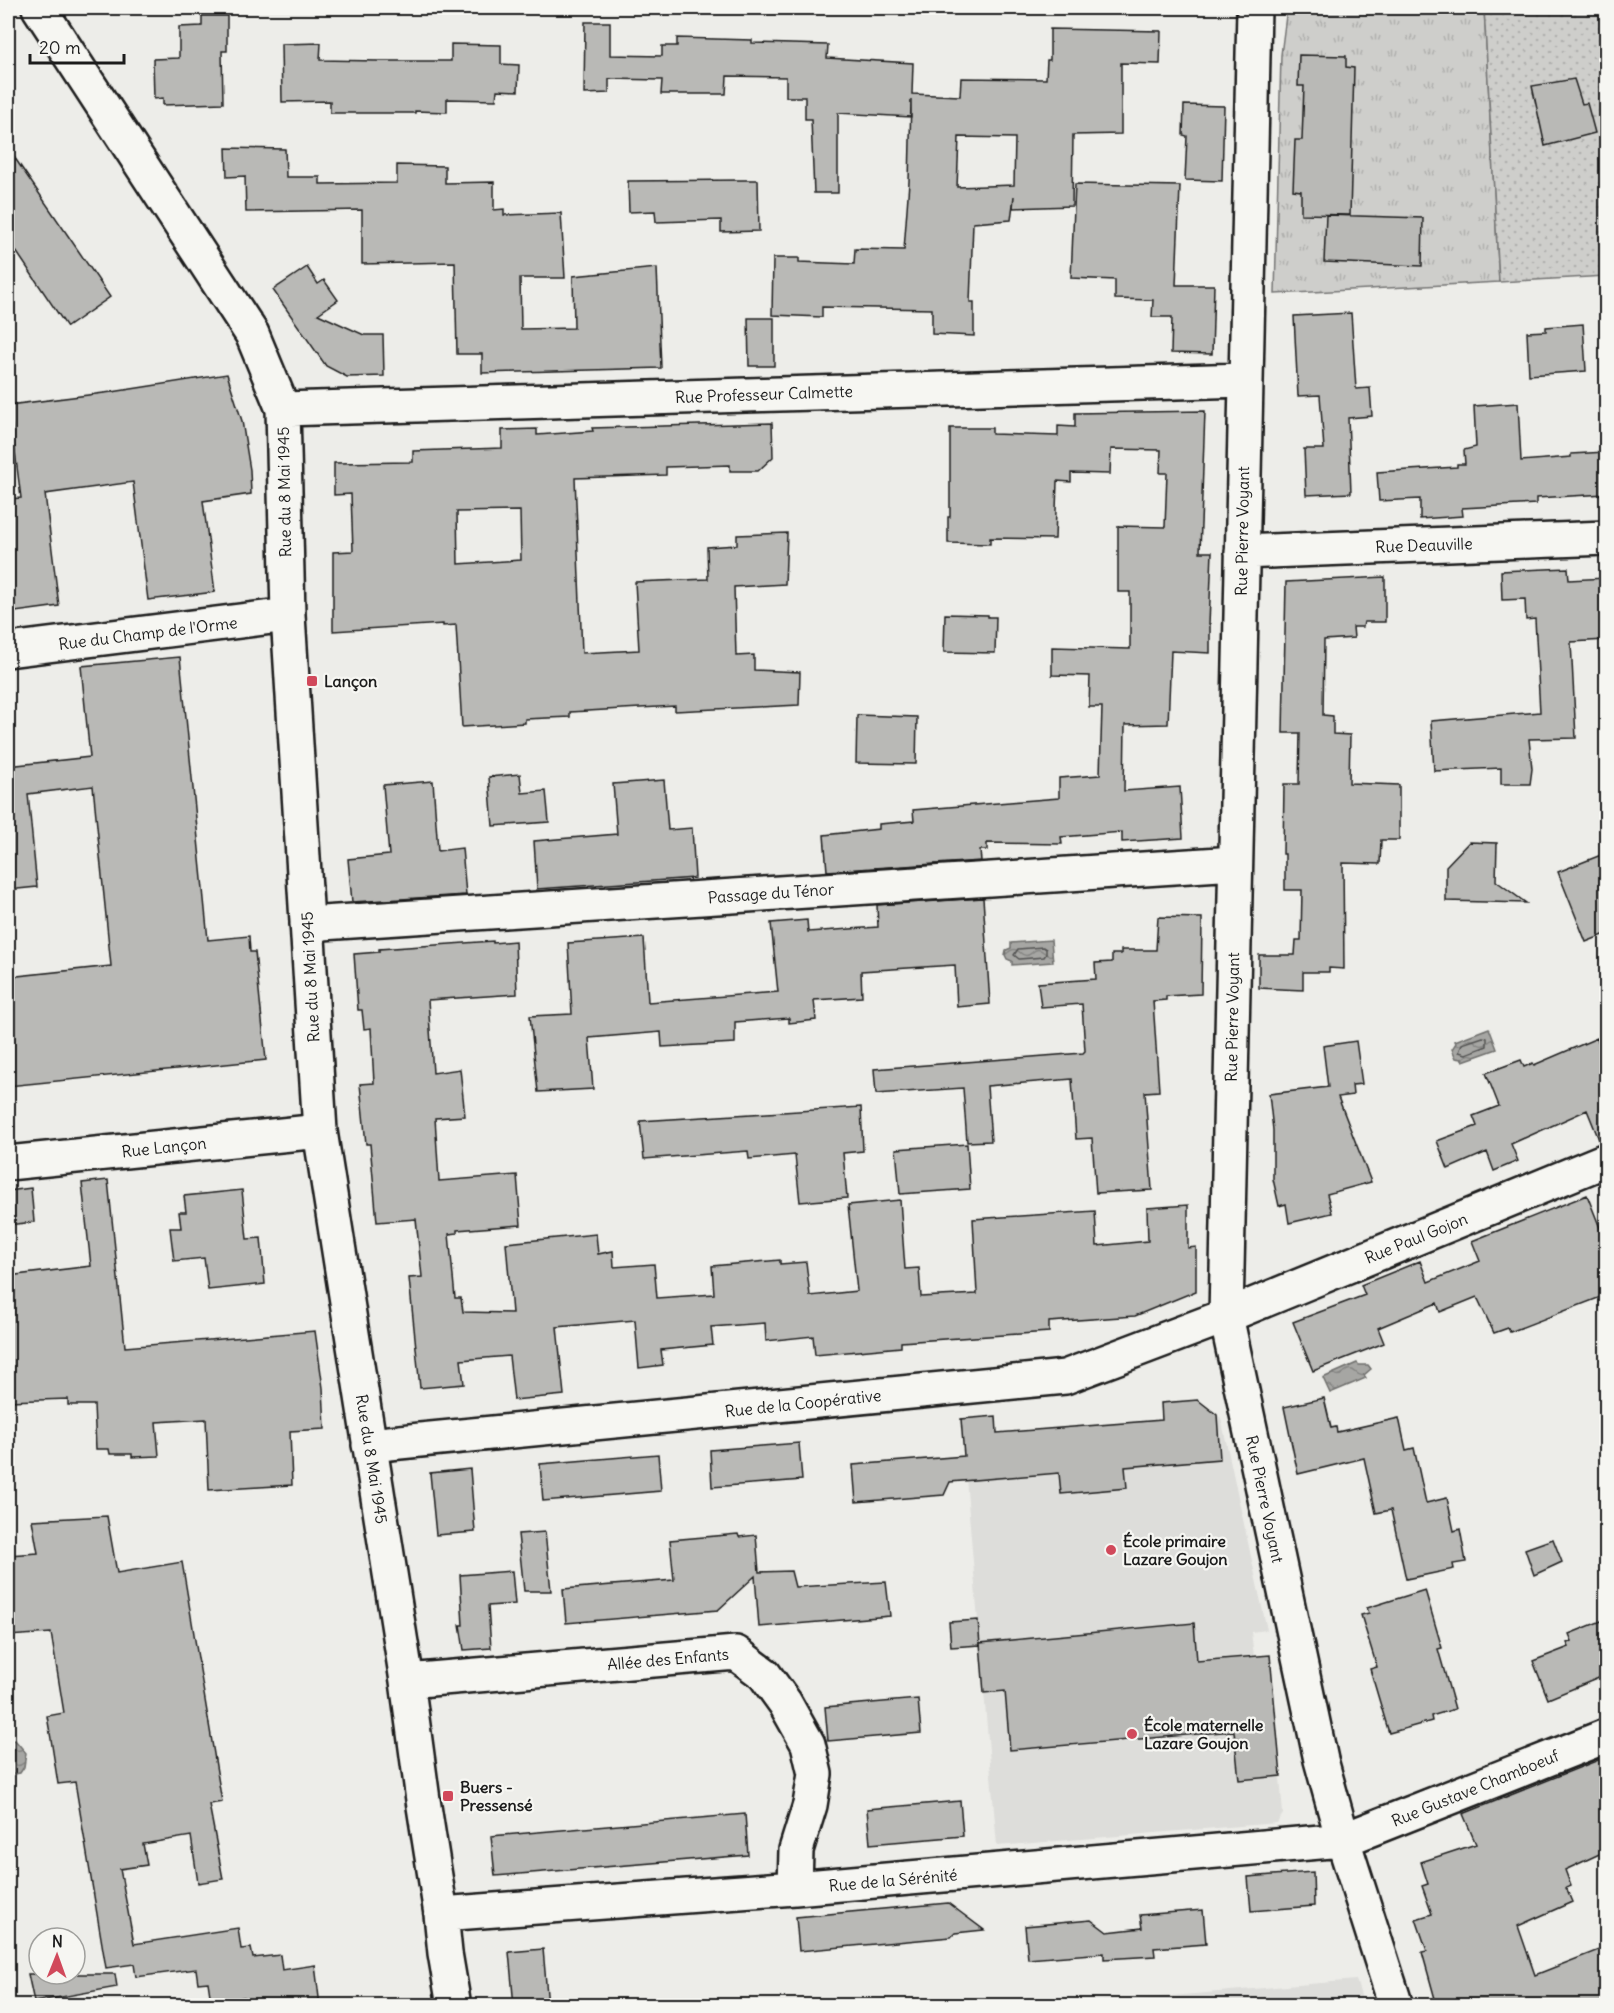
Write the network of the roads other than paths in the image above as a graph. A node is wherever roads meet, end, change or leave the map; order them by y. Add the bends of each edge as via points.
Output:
1 (1254, 8) edge
2 (48, 9) edge
3 (1245, 380) junction
4 (283, 409) junction
5 (1606, 538) edge
6 (1242, 552) junction
7 (288, 615) junction
8 (8, 650) edge
9 (1235, 863) junction
10 (307, 924) junction
11 (320, 1131) junction
12 (1606, 1160) edge
13 (8, 1163) edge
14 (1226, 1316) junction
15 (369, 1445) junction
16 (407, 1681) junction
17 (1606, 1736) edge
18 (1343, 1840) junction
19 (795, 1888) junction
20 (441, 1914) junction
21 (454, 2006) edge
22 (1396, 2006) edge

1 - 3 street, Rue Pierre Voyant
2 - 4 street, Rue du 8 Mai 1945 via 252,334
3 - 4 street, Rue Professeur Calmette
3 - 6 street, Rue Pierre Voyant
4 - 7 street, Rue du 8 Mai 1945
5 - 6 street, Rue Deauville
6 - 9 street, Rue Pierre Voyant
7 - 8 street, Rue du Champ de l'Orme
7 - 10 street, Rue du 8 Mai 1945
9 - 10 street, Passage du Ténor
9 - 14 street, Rue Pierre Voyant
10 - 11 street, Rue du 8 Mai 1945
11 - 13 street, Rue Lançon
11 - 15 street, Rue du 8 Mai 1945
12 - 14 street, Rue Paul Gojon
14 - 15 street, Rue de la Coopérative via 1065,1377
14 - 18 street, Rue Pierre Voyant via 1321,1760
15 - 16 street, Rue du 8 Mai 1945
16 - 19 street, Allée des Enfants via 736,1653 764,1674 808,1744 815,1774 796,1850
16 - 20 street, Rue du 8 Mai 1945
17 - 18 street, Rue Gustave Chamboeuf
18 - 19 street, Rue de la Sérénité
18 - 22 street, Rue Pierre Voyant
19 - 20 street, Rue de la Sérénité
20 - 21 street, Rue du 8 Mai 1945

